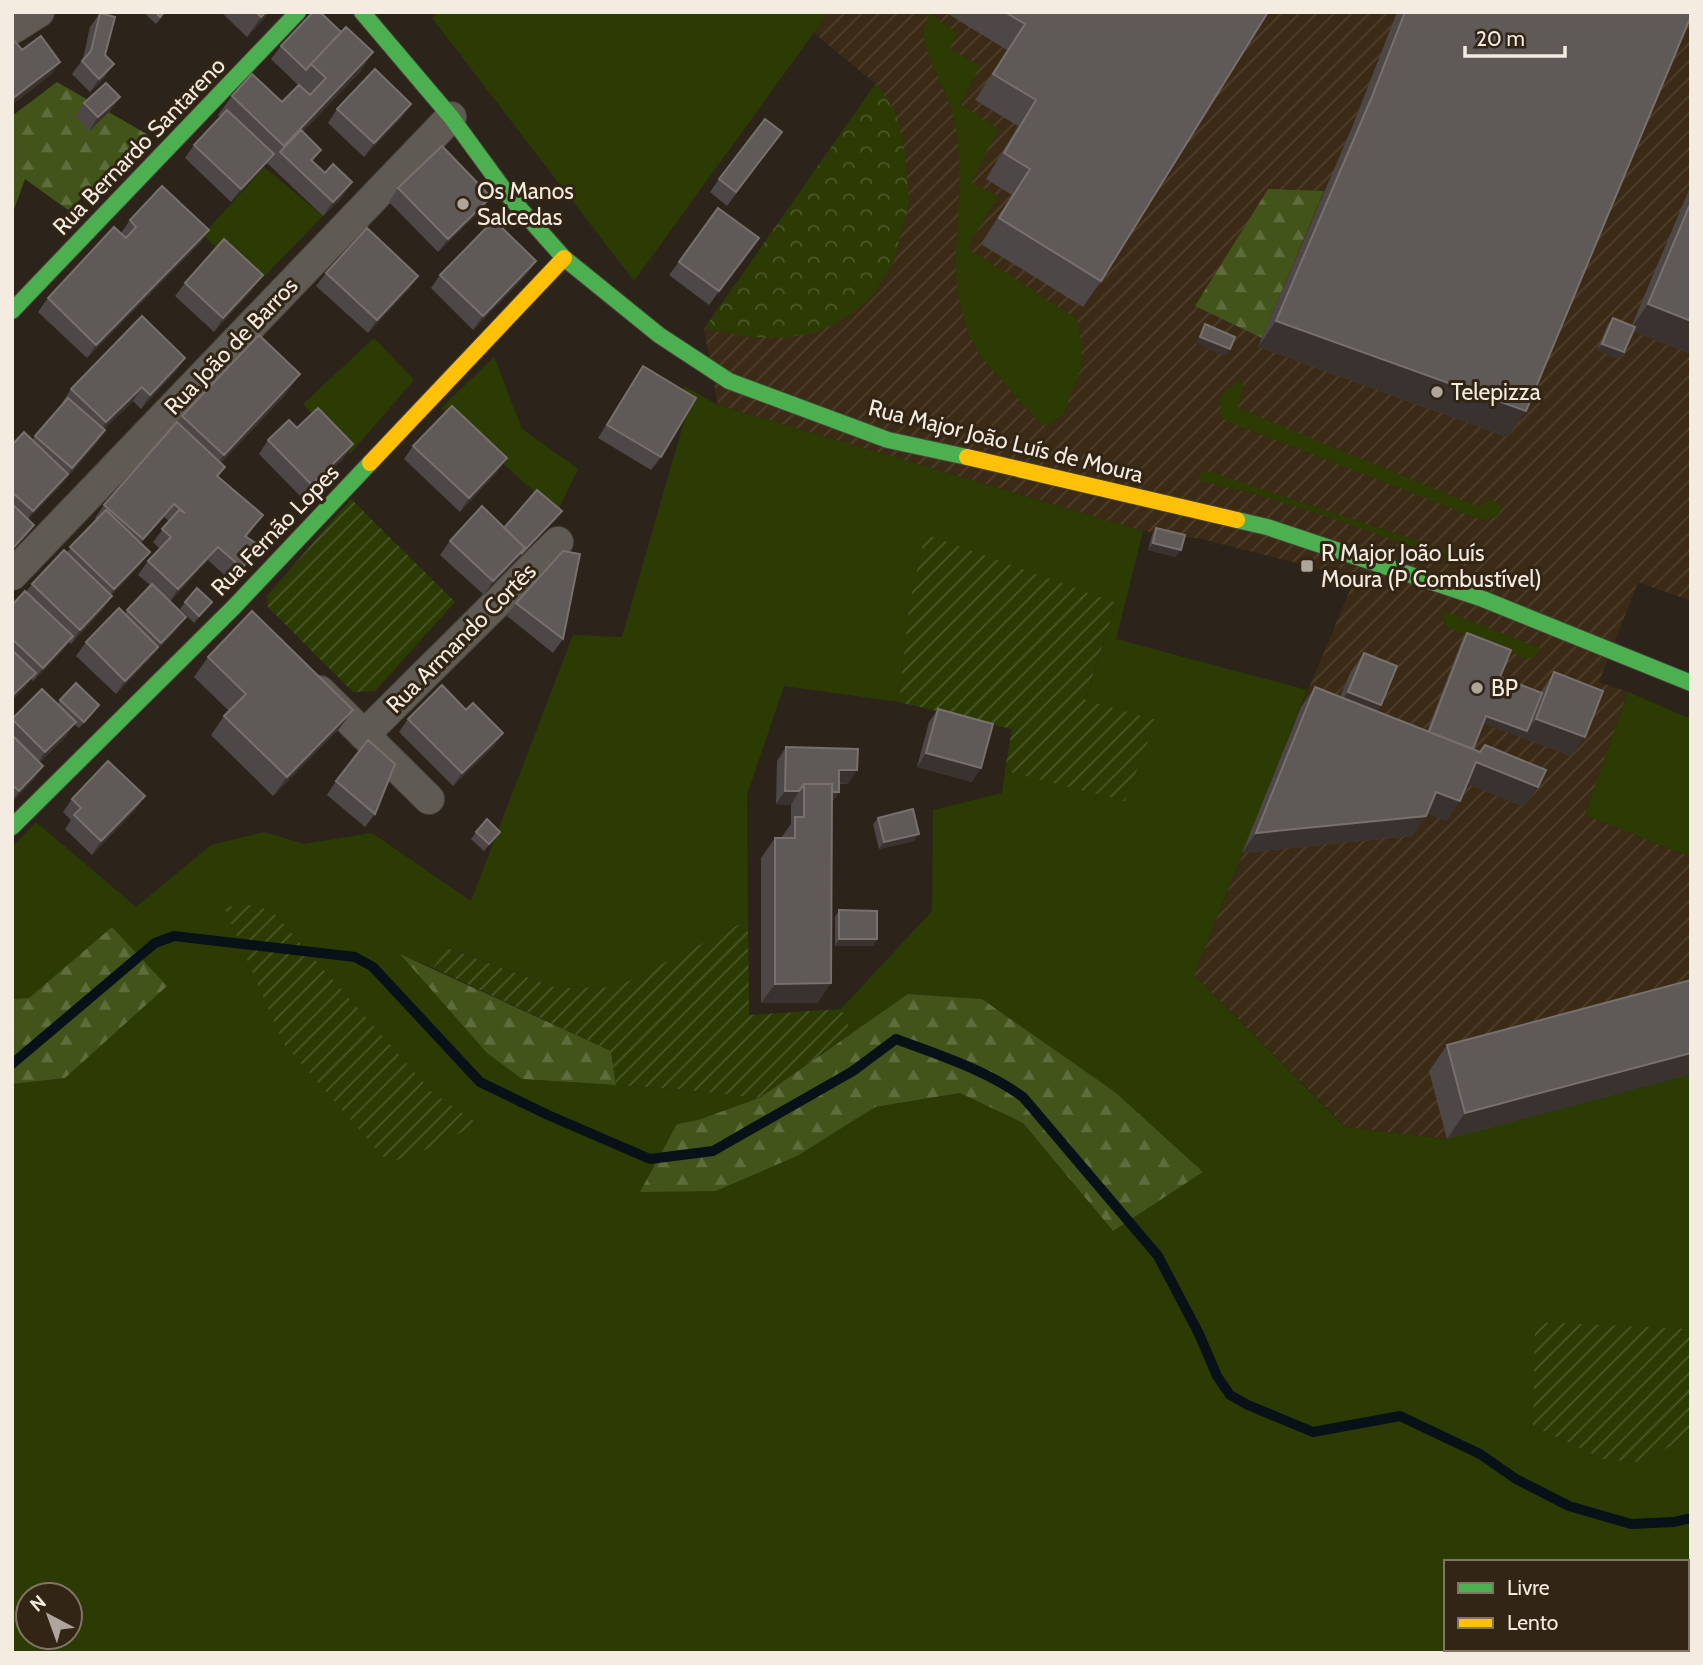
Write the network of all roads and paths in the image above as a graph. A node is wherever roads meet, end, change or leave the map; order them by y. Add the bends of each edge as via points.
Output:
1 (39, 12) edge
2 (298, 12) edge
3 (362, 12) edge
4 (12, 29) edge
5 (451, 117) junction
6 (564, 258) junction
7 (12, 311) edge
8 (558, 542) dead end
9 (12, 575) edge
10 (299, 671) edge
11 (1691, 683) edge
12 (364, 735) junction
13 (429, 799) dead end
14 (12, 827) edge

1 - 4 street
2 - 7 street, Rua Bernardo Santareno
3 - 5 street, Rua Major João Luís de Moura
5 - 6 street, Rua Major João Luís de Moura via 508,195
5 - 9 street, Rua João de Barros
6 - 11 street, Rua Major João Luís de Moura via 659,335 729,382 888,440 1267,527 1483,599
6 - 14 street, Rua Fernão Lopes via 244,616
8 - 12 street, Rua Armando Cortês
10 - 12 street
12 - 13 street

